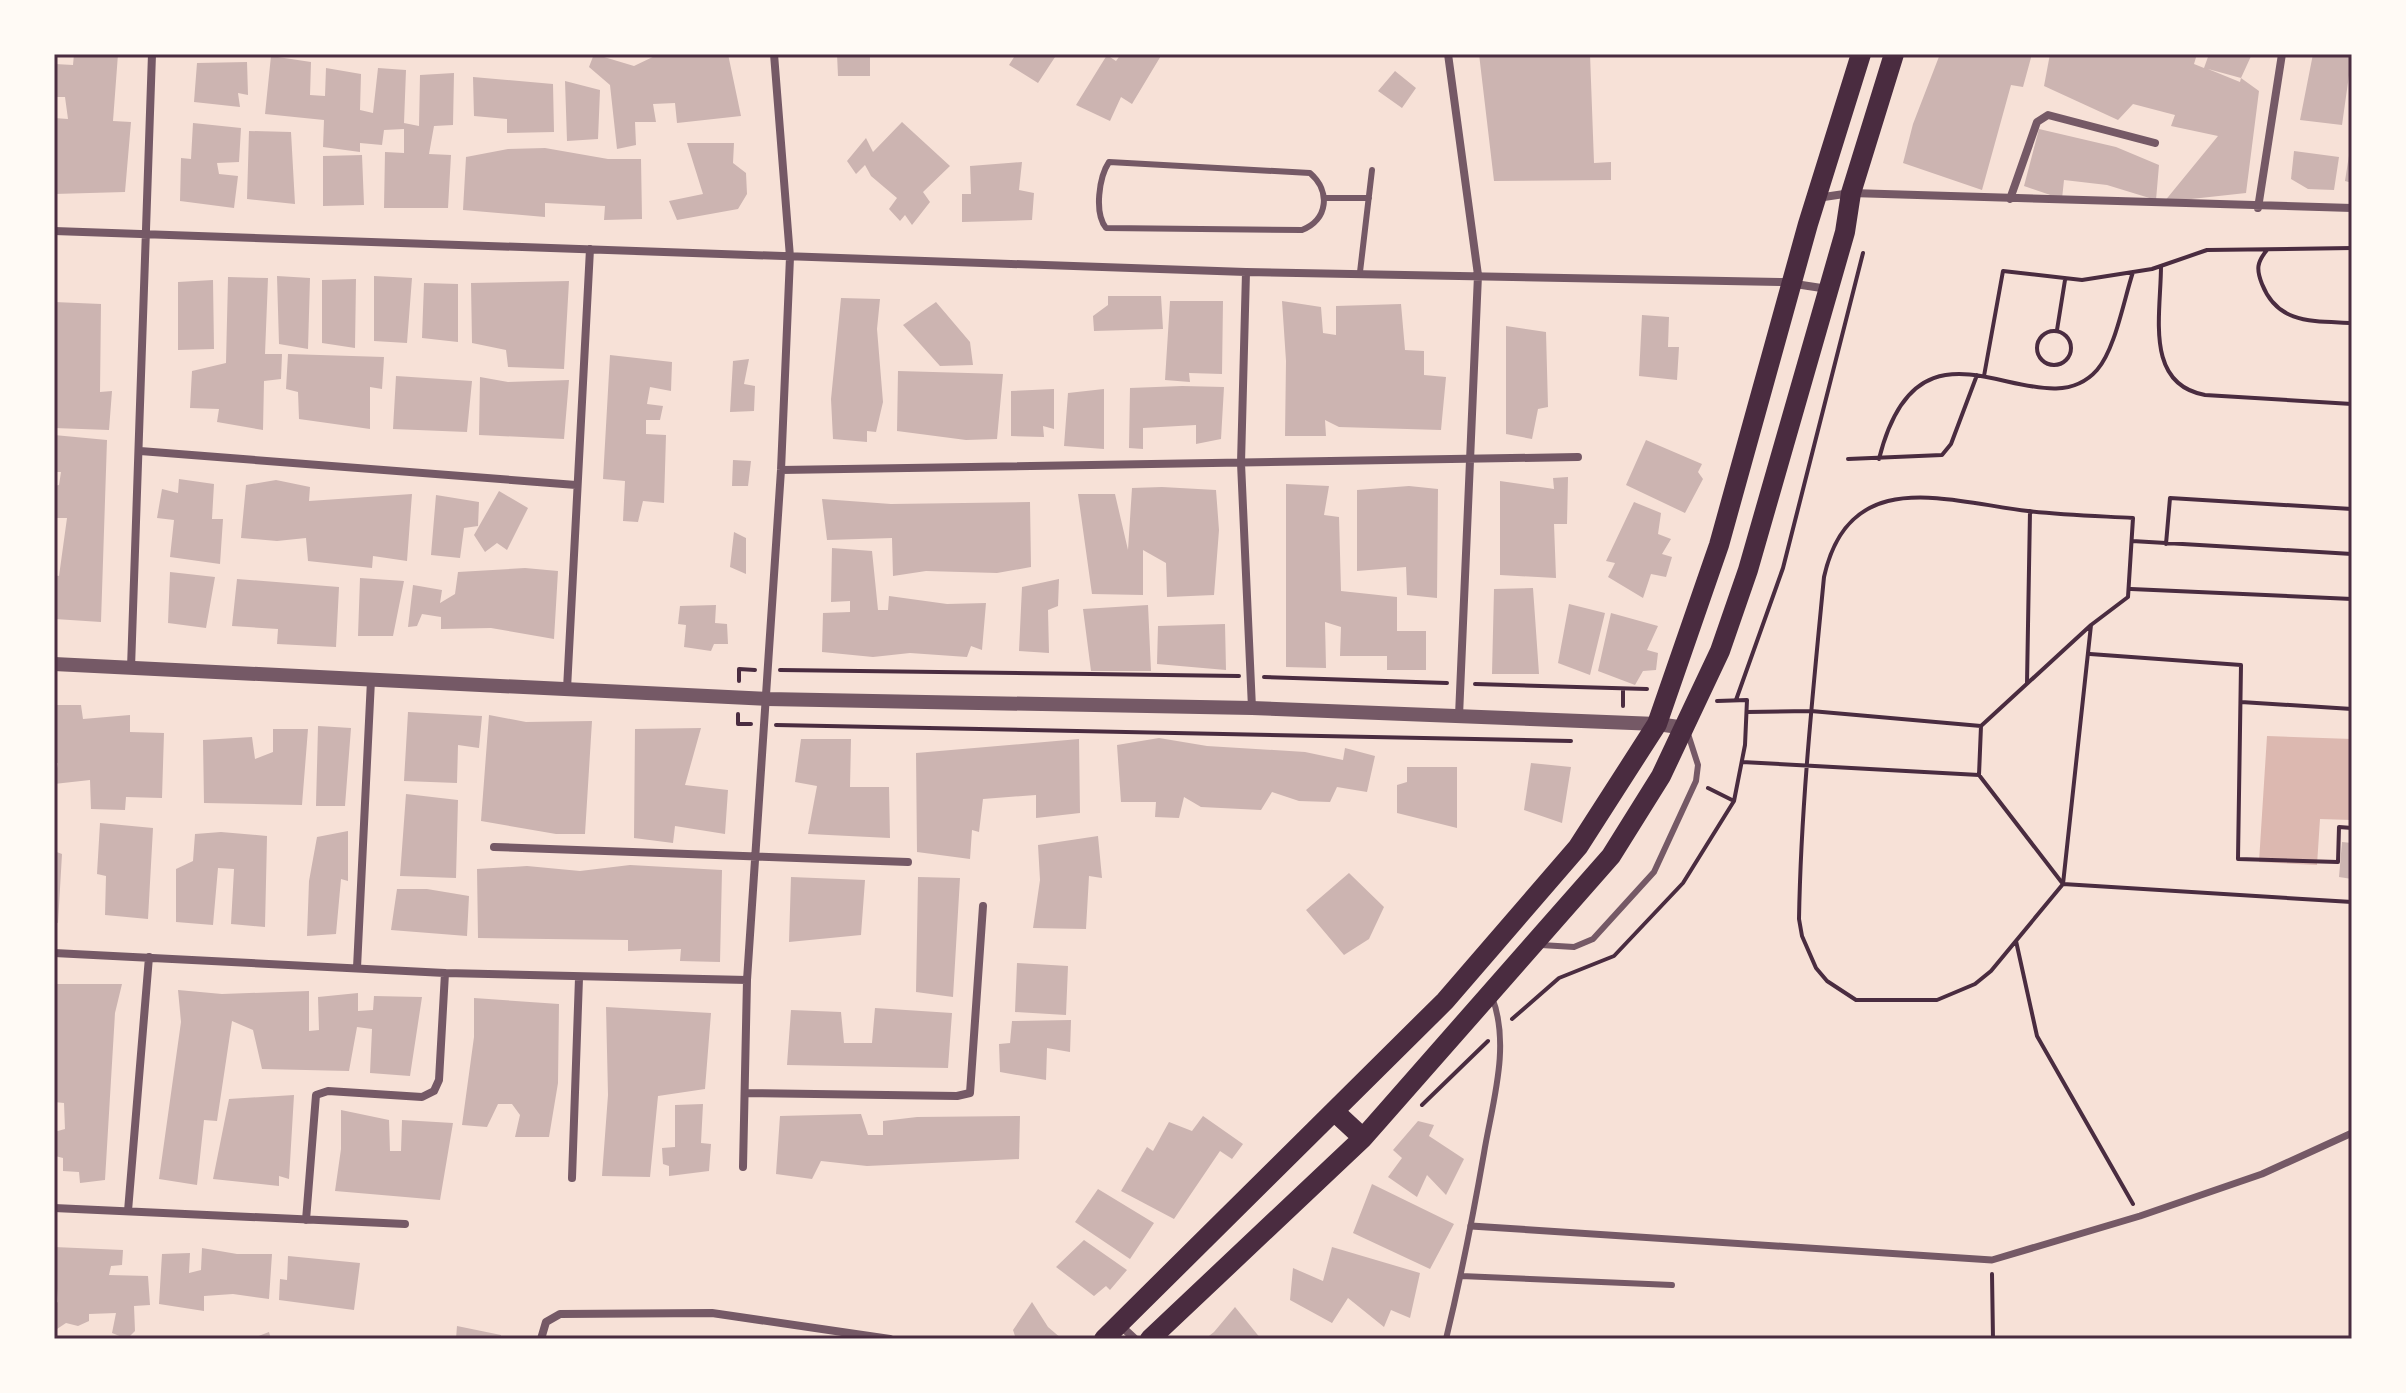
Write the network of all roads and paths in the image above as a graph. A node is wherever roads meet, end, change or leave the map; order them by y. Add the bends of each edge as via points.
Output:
1 (152, 54) edge
2 (774, 54) edge
3 (1448, 54) edge
4 (1861, 54) edge
5 (1894, 54) edge
6 (2282, 54) edge
7 (2155, 143) dead end
8 (1372, 170) dead end
9 (1851, 193) junction
10 (1326, 198) junction
11 (1369, 198) junction
12 (1816, 198) junction
13 (2010, 199) junction
14 (2258, 208) junction
15 (2352, 208) edge
16 (54, 231) edge
17 (148, 234) junction
18 (2268, 248) junction
19 (2352, 248) edge
20 (590, 249) junction
21 (1863, 252) dead end
22 (790, 257) junction
23 (2161, 266) junction
24 (1246, 272) junction
25 (1360, 272) junction
26 (2133, 272) junction
27 (1478, 275) junction
28 (2065, 280) junction
29 (1791, 284) junction
30 (1828, 289) junction
31 (2352, 323) edge
32 (2057, 330) junction
33 (1977, 374) junction
34 (1984, 376) junction
35 (2352, 404) edge
36 (140, 451) junction
37 (1578, 457) dead end
38 (1848, 459) dead end
39 (1879, 459) junction
40 (1469, 461) junction
41 (1241, 463) junction
42 (781, 470) junction
43 (576, 485) junction
44 (2352, 509) edge
45 (2030, 511) junction
46 (2132, 541) junction
47 (2166, 544) junction
48 (2352, 554) edge
49 (2131, 589) junction
50 (2352, 599) edge
51 (2091, 625) junction
52 (2090, 654) junction
53 (54, 664) edge
54 (131, 668) junction
55 (769, 670) junction
56 (1251, 676) junction
57 (371, 680) junction
58 (2027, 683) junction
59 (1461, 684) junction
60 (567, 689) junction
61 (1671, 692) junction
62 (739, 698) junction
63 (767, 699) junction
64 (1736, 700) junction
65 (1698, 701) junction
66 (2241, 702) junction
67 (1252, 708) junction
68 (2352, 709) edge
69 (1811, 711) junction
70 (1747, 712) junction
71 (1459, 716) junction
72 (765, 724) junction
73 (1657, 724) junction
74 (1981, 726) junction
75 (1686, 728) junction
76 (1575, 741) dead end
77 (1742, 762) junction
78 (1805, 766) junction
79 (1979, 775) junction
80 (1696, 781) junction
81 (1734, 801) junction
82 (2352, 828) edge
83 (494, 847) dead end
84 (756, 856) junction
85 (908, 862) dead end
86 (2063, 884) junction
87 (2352, 902) edge
88 (983, 906) dead end
89 (2016, 941) junction
90 (1534, 944) junction
91 (54, 953) edge
92 (149, 957) junction
93 (357, 968) junction
94 (445, 973) junction
95 (579, 978) junction
96 (747, 980) junction
97 (1490, 993) junction
98 (1445, 1001) junction
99 (1465, 1021) junction
100 (1499, 1030) junction
101 (745, 1093) junction
102 (1422, 1105) dead end
103 (1335, 1112) junction
104 (2352, 1133) edge
105 (1363, 1138) junction
106 (743, 1167) dead end
107 (572, 1178) dead end
108 (54, 1208) edge
109 (128, 1211) junction
110 (2140, 1216) junction
111 (306, 1220) junction
112 (405, 1224) dead end
113 (1471, 1226) junction
114 (1992, 1260) junction
115 (1461, 1276) junction
116 (1672, 1285) dead end
117 (1119, 1324) junction
118 (541, 1339) edge
119 (890, 1339) edge
120 (1104, 1339) edge
121 (1135, 1339) edge
122 (1150, 1339) edge
123 (1446, 1339) edge
124 (1993, 1339) edge

1 - 17 street
2 - 22 street
3 - 27 street
4 - 12 main road
5 - 9 main road
6 - 14 street
7 - 13 street via 2048,115 2037,122
8 - 11 lane
9 - 12 street
9 - 13 street
9 - 30 main road
10 - 10 lane via 1320,181 1310,173 1109,162 1100,220 1106,228 1302,230 1320,217
10 - 11 lane
11 - 25 lane
12 - 29 main road
13 - 14 street
14 - 15 street
16 - 17 street
17 - 20 street
17 - 36 street
18 - 19 path
18 - 23 path via 2207,250
18 - 31 path via 2258,272 2273,305 2292,318
20 - 22 street
20 - 43 street
21 - 64 path via 1783,568
22 - 24 street
22 - 42 street
23 - 26 path
23 - 35 path via 2161,352 2174,383 2205,395
24 - 25 street
24 - 41 street
25 - 27 street
26 - 28 path
26 - 34 path via 2105,359 2090,377 2057,389
27 - 29 street
27 - 40 street
28 - 32 path
28 - 34 path via 2003,271
29 - 30 street
29 - 61 main road via 1719,545
30 - 65 main road via 1748,570
32 - 32 path via 2043,334 2037,347 2041,360 2055,366 2068,359 2072,345
33 - 34 path
33 - 39 path via 1939,378 1907,395 1893,417
33 - 39 path via 1942,455
36 - 43 street
36 - 54 street
37 - 40 street
38 - 39 path
40 - 41 street
40 - 59 street
41 - 42 street
41 - 56 street
42 - 55 street
43 - 60 street
44 - 47 path via 2170,498
45 - 46 path via 2133,518
45 - 58 path
45 - 69 path via 1910,495 1888,499 1852,520 1833,546 1824,577
46 - 47 path
46 - 49 path
47 - 48 path
49 - 50 path
49 - 51 path via 2122,604
51 - 52 path
51 - 58 path
52 - 66 path via 2241,665
52 - 86 path
53 - 54 street
54 - 57 street
55 - 56 path
55 - 62 path via 739,669
55 - 63 street
56 - 59 path
56 - 67 street
57 - 60 street
57 - 93 street
58 - 74 path
59 - 61 path
59 - 71 street
60 - 62 street
61 - 73 main road
62 - 63 street
62 - 72 path via 738,724
63 - 67 street
63 - 72 street
64 - 65 path
64 - 70 path via 1747,700
65 - 75 main road
66 - 68 path
66 - 82 path via 2238,859 2338,862 2339,827
67 - 71 street
69 - 70 path
69 - 74 path
69 - 78 path
70 - 77 path
71 - 73 street
72 - 76 path
72 - 84 street
73 - 75 street
73 - 98 main road via 1578,847
74 - 79 path
75 - 80 lane via 1698,765
75 - 90 main road via 1611,856
77 - 78 path
77 - 81 path
78 - 79 path
78 - 89 path via 1799,919 1808,953 1827,981 1856,1000 1937,1000 1975,984
79 - 86 path
80 - 81 path
80 - 90 lane via 1654,872 1593,939 1574,947
81 - 100 path via 1683,883 1639,933 1614,956 1559,978
83 - 84 street
84 - 85 street
84 - 96 street
86 - 87 path
86 - 89 path
88 - 101 street via 970,1093
89 - 110 path via 2037,1036
90 - 97 main road
91 - 92 street
92 - 93 street
92 - 109 street
93 - 94 street
94 - 95 street
94 - 111 street via 434,1091 422,1097 328,1091 316,1095
95 - 96 street
95 - 107 street
96 - 101 street
97 - 99 main road
97 - 100 lane
98 - 99 main road
98 - 103 main road
99 - 105 main road
100 - 102 path
100 - 113 lane via 1497,1074
101 - 106 street
103 - 105 main road
103 - 117 main road
104 - 110 street via 2262,1174
105 - 122 main road
108 - 109 street
109 - 111 street
110 - 114 street
111 - 112 street
113 - 114 street
113 - 115 lane
114 - 124 path
115 - 116 lane
115 - 123 lane
117 - 120 main road
117 - 121 street
118 - 119 street via 546,1322 560,1314 686,1313 742,1316

